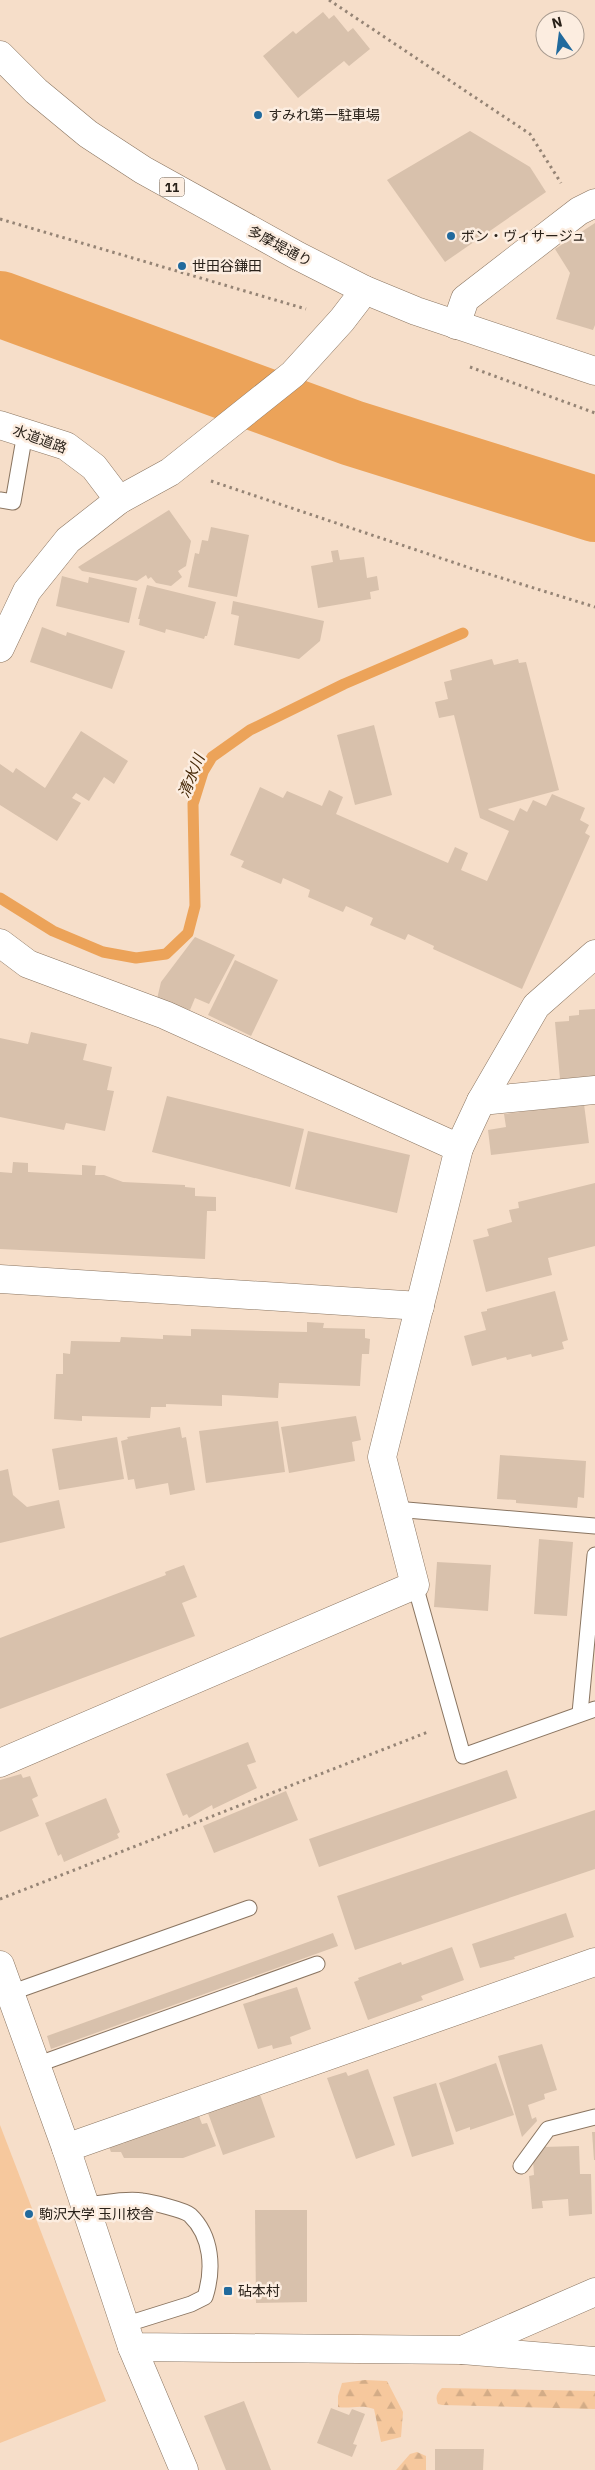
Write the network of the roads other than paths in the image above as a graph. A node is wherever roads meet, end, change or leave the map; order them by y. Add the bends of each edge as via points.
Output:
1 (0, 55) edge
2 (587, 207) edge
3 (365, 290) junction
4 (456, 325) junction
5 (595, 371) edge
6 (12, 429) edge
7 (0, 500) edge
8 (118, 500) junction
9 (0, 648) edge
10 (0, 943) edge
11 (595, 954) edge
12 (595, 1090) edge
13 (481, 1101) junction
14 (459, 1148) junction
15 (0, 1279) edge
16 (420, 1306) junction
17 (395, 1510) junction
18 (595, 1526) edge
19 (595, 1555) edge
20 (415, 1585) junction
21 (595, 1709) edge
22 (580, 1713) junction
23 (0, 1762) edge
24 (249, 1908) dead end
25 (595, 1962) edge
26 (317, 1964) dead end
27 (0, 1965) edge
28 (10, 1993) junction
29 (36, 2065) junction
30 (595, 2118) edge
31 (66, 2148) junction
32 (521, 2166) dead end
33 (85, 2205) junction
34 (595, 2292) edge
35 (128, 2336) junction
36 (462, 2350) junction
37 (595, 2361) edge
38 (184, 2470) edge

1 - 3 street, 多摩堤通り / 11 via 36,91 88,134 142,170
2 - 4 street via 465,299
3 - 4 street, 多摩堤通り / 11
3 - 8 street via 293,374 170,472
4 - 5 street, 多摩堤通り / 11
6 - 7 lane via 13,502
6 - 8 street, 水道道路 via 66,446 94,467
8 - 9 street via 68,540 27,591
10 - 14 street via 28,964 165,1015
11 - 13 street via 536,1006
12 - 13 street
13 - 14 street
14 - 16 street
15 - 16 street
16 - 17 street via 382,1457
17 - 18 lane
17 - 20 street
19 - 22 lane
20 - 22 lane via 462,1756
20 - 23 street
21 - 22 lane
24 - 28 lane
25 - 31 street
26 - 29 lane
27 - 28 street
28 - 29 street
29 - 31 street
30 - 32 lane via 548,2129
31 - 33 street
33 - 35 street
33 - 35 lane via 141,2200 188,2213 204,2233 210,2258 205,2297
34 - 36 street
35 - 36 street
35 - 38 street
36 - 37 street

